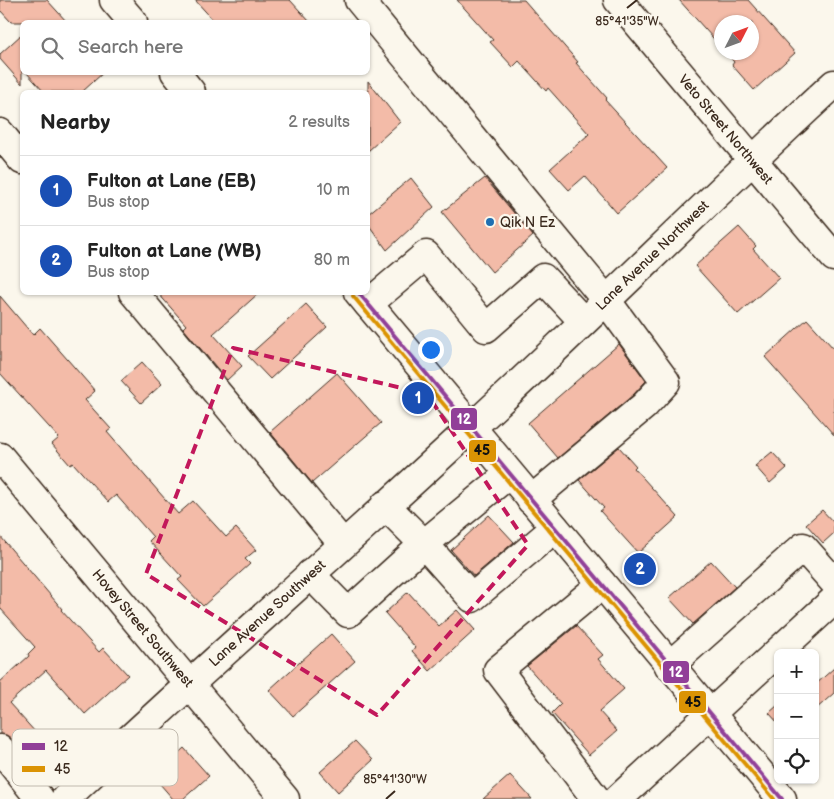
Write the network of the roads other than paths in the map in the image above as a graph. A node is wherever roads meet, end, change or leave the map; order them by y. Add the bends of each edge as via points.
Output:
1 (114, 0) edge
2 (359, 0) edge
3 (618, 0) edge
4 (131, 20) edge
5 (177, 75) edge
6 (834, 84) edge
7 (189, 90) edge
8 (0, 133) edge
9 (20, 158) edge
10 (752, 159) junction
11 (834, 257) edge
12 (370, 293) edge
13 (136, 295) edge
14 (363, 298) edge
15 (606, 300) junction
16 (583, 321) junction
17 (471, 428) junction
18 (0, 457) edge
19 (509, 474) junction
20 (531, 500) junction
21 (385, 506) junction
22 (555, 528) junction
23 (343, 544) junction
24 (424, 544) junction
25 (310, 574) junction
26 (834, 582) edge
27 (602, 584) junction
28 (834, 600) edge
29 (670, 666) junction
30 (188, 683) junction
31 (710, 713) junction
32 (139, 729) edge
33 (0, 750) edge
34 (12, 765) edge
35 (29, 786) edge
36 (79, 786) edge
37 (589, 790) edge
38 (40, 799) edge
39 (65, 799) edge
40 (285, 799) edge
41 (618, 799) edge
42 (782, 799) edge

1 - 4 street
2 - 15 street
3 - 10 street, Veto Street Northwest
5 - 7 street
6 - 10 street, Lane Avenue Northwest
8 - 9 street
10 - 11 street, Veto Street Northwest
10 - 15 street, Lane Avenue Northwest
12 - 16 street via 426,255 486,328 543,278
13 - 23 street
14 - 17 street
15 - 16 street, Lane Avenue Northwest
15 - 20 street via 666,382 644,406
16 - 17 street, Lane Avenue Northwest
17 - 19 street
17 - 21 street, Lane Avenue Southwest
18 - 30 street, Hovey Street Southwest
19 - 20 street
19 - 24 street
20 - 22 street
21 - 23 street, Lane Avenue Southwest
21 - 24 street
22 - 24 street via 472,598
22 - 27 street
23 - 25 street, Lane Avenue Southwest
24 - 25 street via 348,612
25 - 30 street, Lane Avenue Southwest
26 - 29 street via 804,547
27 - 29 street
27 - 37 street via 498,670
28 - 31 street
29 - 31 street
30 - 32 street, Lane Avenue Southwest
30 - 40 street, Hovey Street Southwest
31 - 41 street
31 - 42 street
33 - 34 street
35 - 38 street
36 - 39 street, Lane Avenue Southwest

